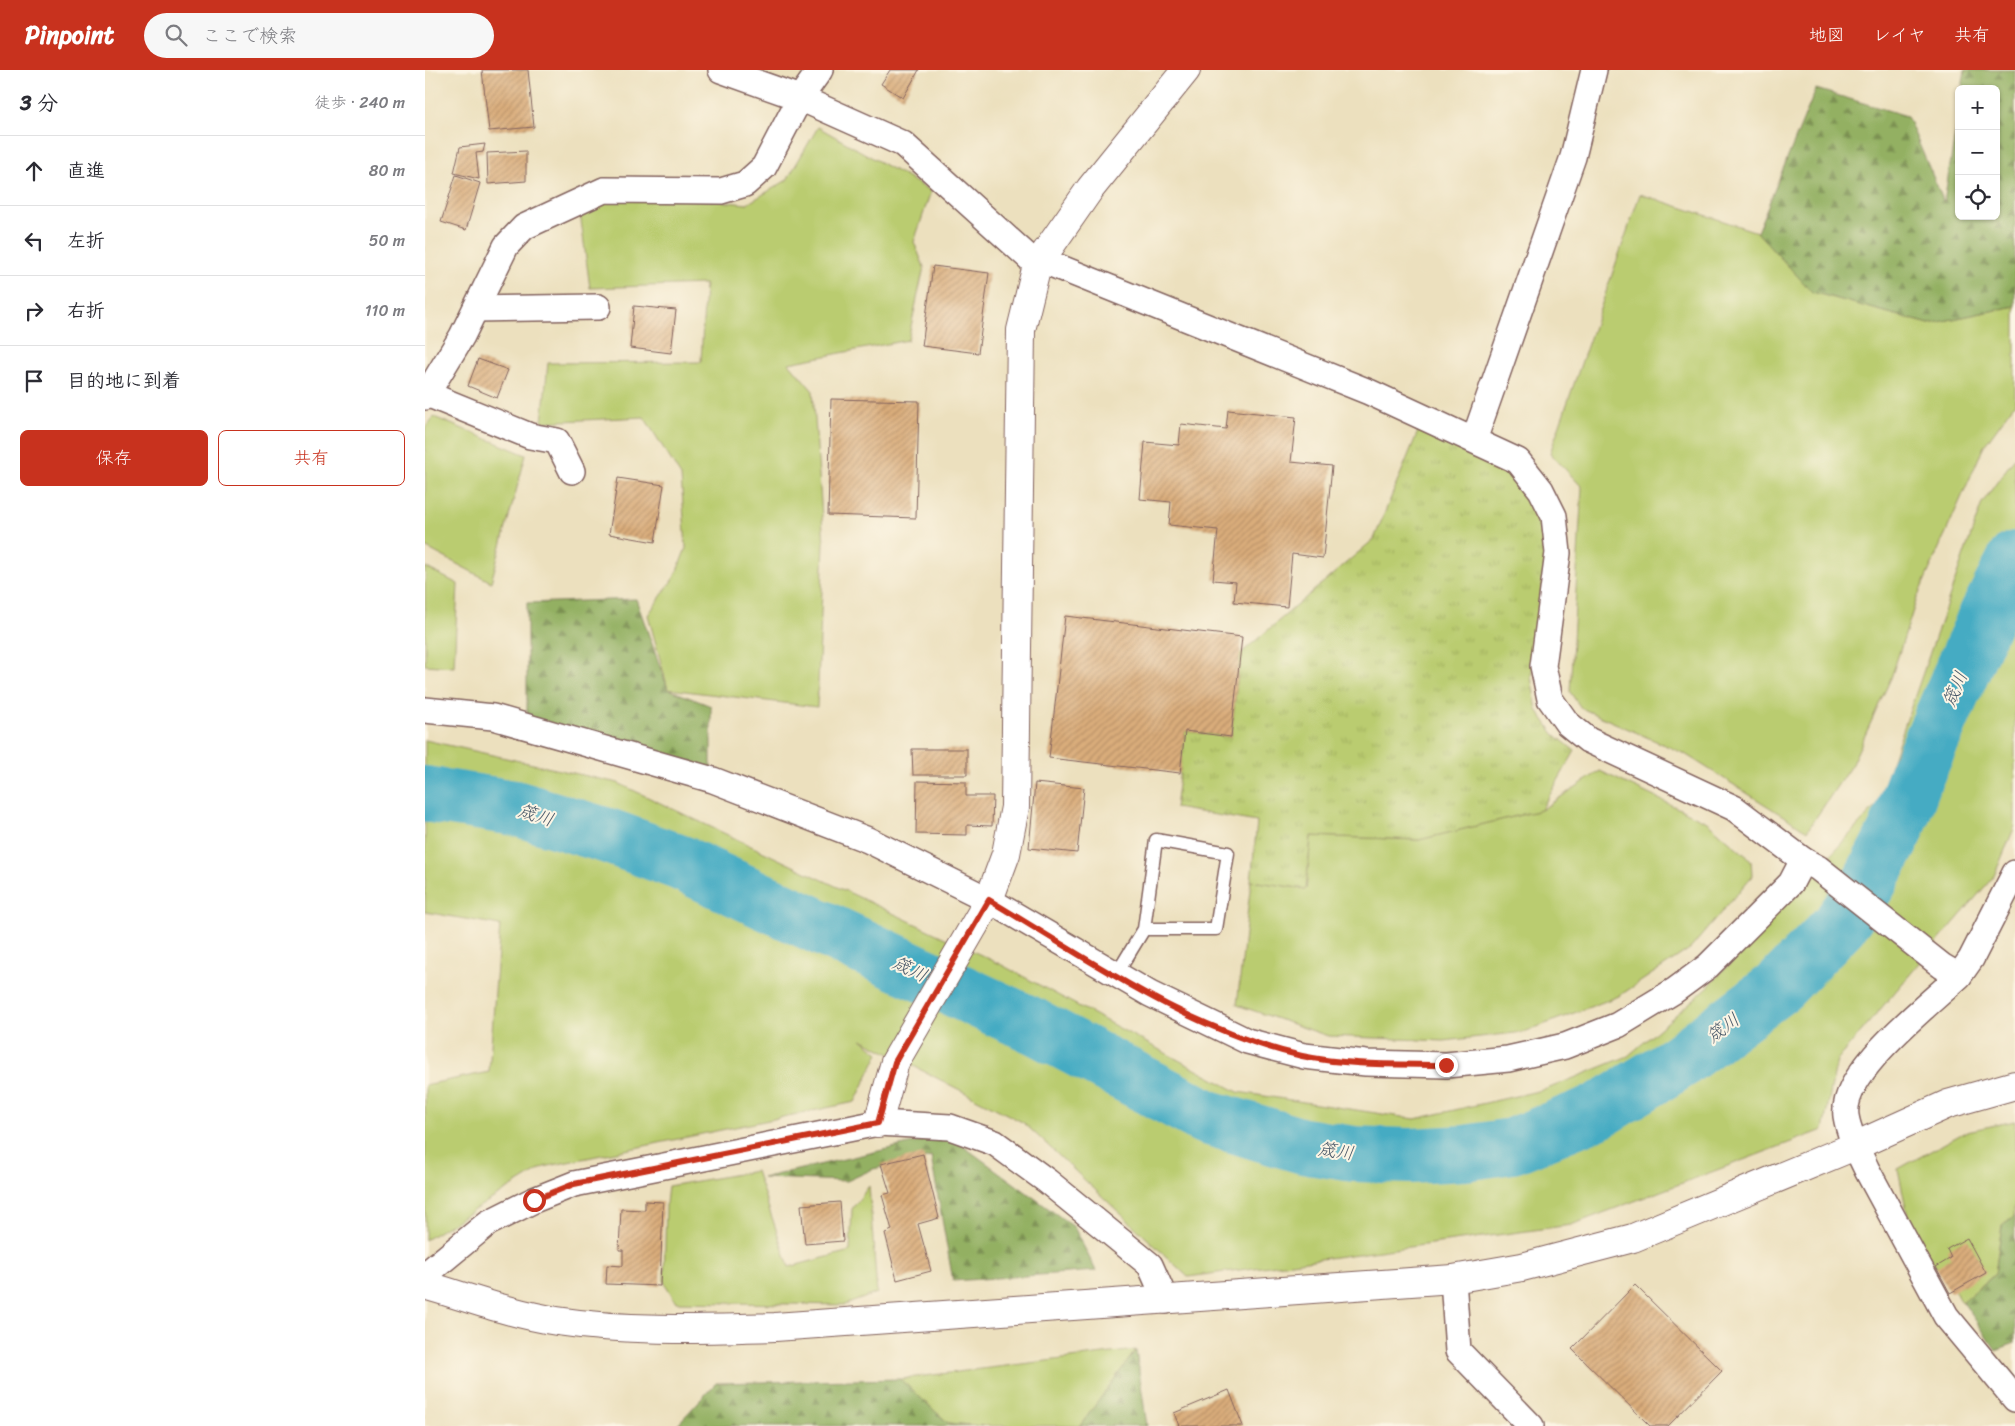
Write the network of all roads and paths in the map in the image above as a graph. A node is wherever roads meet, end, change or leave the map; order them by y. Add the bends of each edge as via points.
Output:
1 (721, 70) edge
2 (820, 70) edge
3 (1186, 70) edge
4 (1594, 70) edge
5 (800, 98) junction
6 (1039, 263) junction
7 (598, 307) dead end
8 (476, 309) junction
9 (426, 395) edge
10 (1474, 440) junction
11 (572, 471) dead end
12 (425, 710) edge
13 (1811, 864) junction
14 (2015, 873) edge
15 (989, 900) junction
16 (1144, 929) junction
17 (1950, 971) junction
18 (1116, 975) junction
19 (2015, 1085) edge
20 (878, 1123) junction
21 (1855, 1146) junction
22 (425, 1275) edge
23 (1453, 1279) junction
24 (425, 1285) edge
25 (1166, 1300) junction
26 (2015, 1399) edge
27 (1531, 1426) edge

1 - 5 street
2 - 5 street
3 - 6 street via 1090,189
4 - 10 street via 1573,157
5 - 6 street via 903,144
5 - 8 street via 764,167 745,184 721,191 604,190 524,227 506,246
6 - 10 street via 1369,392
6 - 15 street via 1021,330 1015,807 1006,854
7 - 8 street
8 - 9 street
9 - 11 street via 531,436 557,440
10 - 13 street via 1518,461 1541,490 1554,516 1558,553 1543,666 1550,699 1567,723 1588,740 1734,808
12 - 15 street via 493,717 713,780 868,840
13 - 17 street
13 - 18 street via 1708,966 1674,991 1618,1025 1565,1046 1508,1059 1446,1065 1366,1064 1304,1056 1247,1041 1197,1019
14 - 17 street via 1971,959
15 - 18 street
15 - 20 street via 895,1062
16 - 16 lane via 1157,840 1228,853 1216,930
16 - 18 lane
17 - 21 street via 1869,1061 1851,1088 1846,1115
19 - 21 street via 1948,1104
20 - 22 street via 574,1184 488,1222
20 - 25 street via 950,1127 995,1143 1150,1265
21 - 23 street via 1633,1238 1521,1267
21 - 26 street via 1946,1316
23 - 25 street
23 - 27 street via 1458,1351
24 - 25 street via 499,1308 557,1321 686,1330 775,1327

